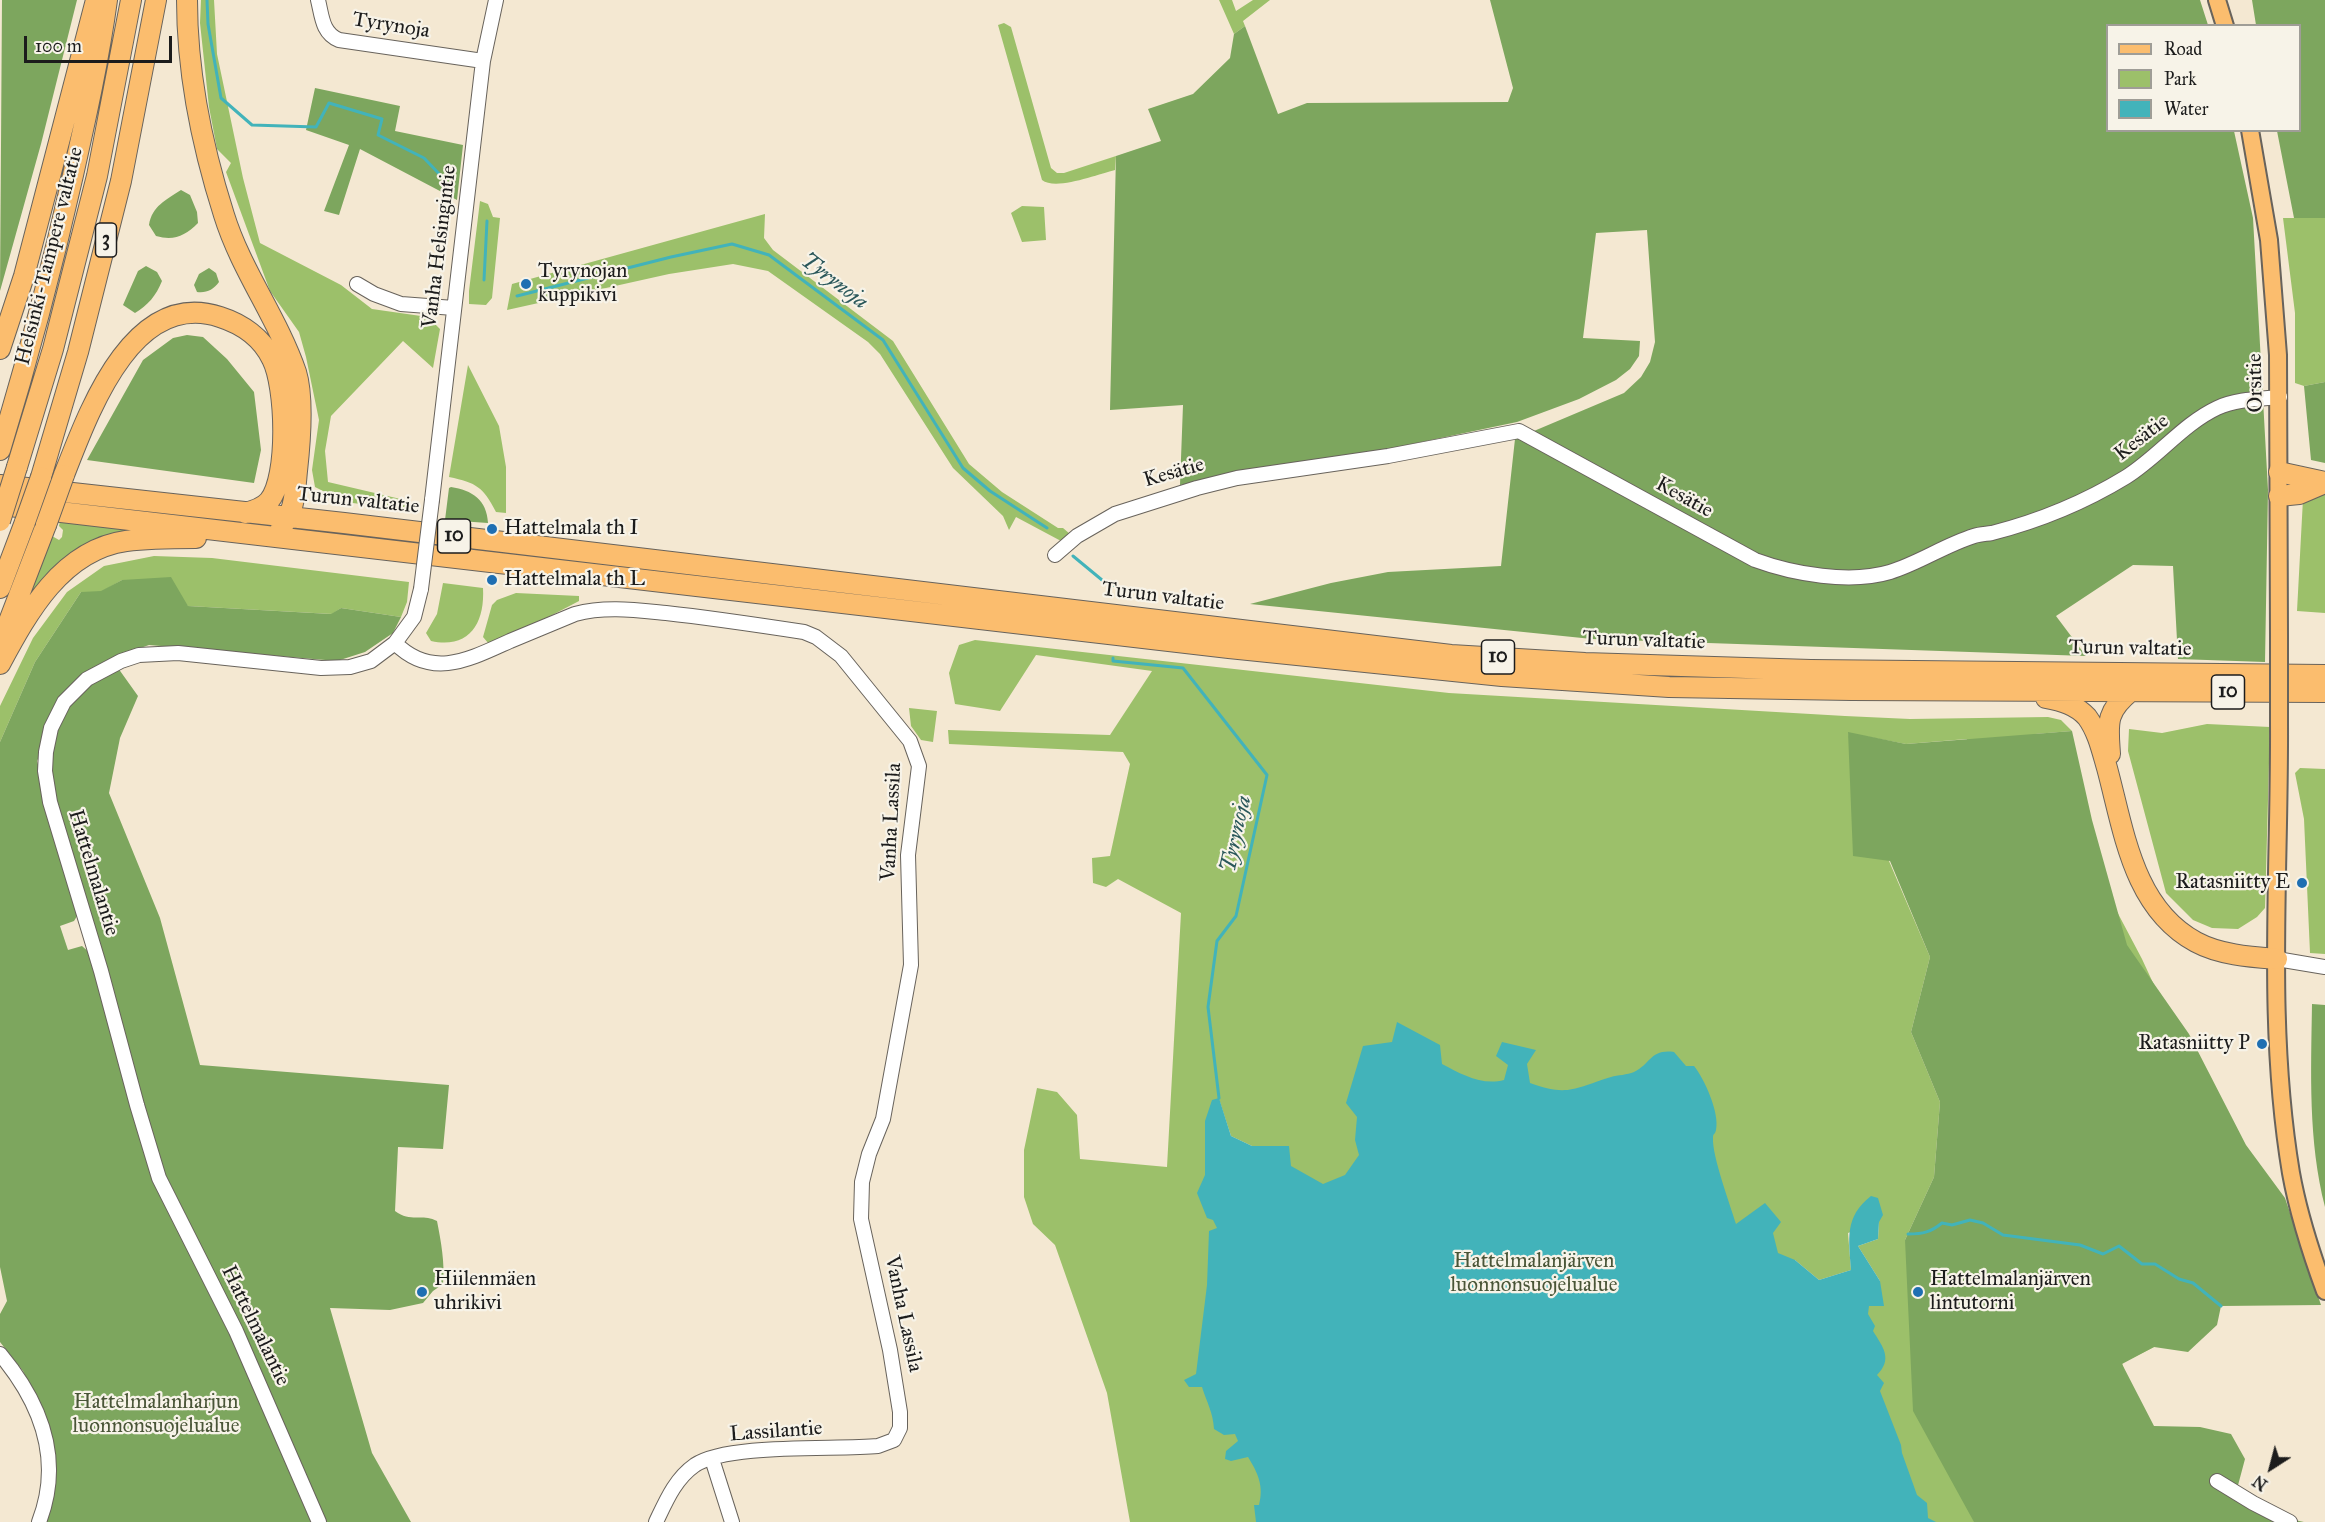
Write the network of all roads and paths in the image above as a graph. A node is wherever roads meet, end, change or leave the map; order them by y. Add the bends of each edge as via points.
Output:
1 (96, 0) edge
2 (107, 0) edge
3 (130, 0) edge
4 (156, 0) edge
5 (187, 0) edge
6 (318, 0) edge
7 (496, 0) edge
8 (2217, 0) edge
9 (2224, 24) edge
10 (483, 61) junction
11 (2250, 132) edge
12 (357, 284) dead end
13 (454, 308) junction
14 (0, 349) edge
15 (2280, 397) junction
16 (0, 450) edge
17 (2279, 472) junction
18 (2325, 482) edge
19 (0, 485) edge
20 (294, 494) junction
21 (2279, 496) junction
22 (432, 500) joint
23 (0, 506) edge
24 (245, 513) junction
25 (289, 518) junction
26 (0, 520) edge
27 (344, 523) junction
28 (240, 533) junction
29 (263, 536) junction
30 (1055, 555) dead end
31 (0, 588) edge
32 (0, 644) edge
33 (395, 644) junction
34 (0, 664) edge
35 (2324, 679) edge
36 (1999, 691) junction
37 (2131, 691) junction
38 (2113, 790) junction
39 (2277, 959) junction
40 (2325, 967) edge
41 (2325, 1290) edge
42 (0, 1354) edge
43 (894, 1440) joint
44 (712, 1459) junction
45 (2217, 1481) dead end
46 (39, 1522) edge
47 (319, 1522) edge
48 (656, 1522) edge
49 (732, 1522) edge
50 (2290, 1522) edge

1 - 14 highway via 24,276
2 - 16 highway via 99,55 58,242
3 - 26 highway, Helsinki-Tampere valtatie / 3, bridge via 97,176 53,349
4 - 31 highway, 3, bridge via 121,181 78,352 41,477
5 - 20 highway via 198,116 224,215 296,373 299,430
6 - 10 street, Tyrynoja via 325,29 339,40
7 - 10 street, Vanha Helsingintie
8 - 9 main road
10 - 13 street, Vanha Helsingintie
11 - 15 main road, Orsitie via 2269,240
12 - 13 street via 401,304
13 - 22 street, Vanha Helsingintie
15 - 17 main road, Orsitie
15 - 30 street, Kesätie via 2218,407 2148,462 2088,498 2042,517 1962,540 1890,572 1867,576 1780,570 1755,560 1519,431 1388,456 1236,478 1197,488 1115,514 1077,536
17 - 18 highway
17 - 21 main road, Orsitie
18 - 21 highway via 2299,494
19 - 24 highway, Turun valtatie / 10
20 - 25 highway
20 - 27 highway via 311,508
21 - 39 main road, Orsitie, bridge
22 - 33 street, Hattelmalantie, bridge via 414,617
23 - 28 highway, Turun valtatie / 10
24 - 25 highway, Turun valtatie / 10
24 - 32 highway, bridge via 264,505 277,484 284,431 279,376 261,341 246,329 211,314 176,316 143,334 127,349 91,410
25 - 27 highway, Turun valtatie / 10
25 - 29 highway via 278,530
27 - 35 highway, Turun valtatie / 10 via 1451,655 1811,670
28 - 29 highway, Turun valtatie / 10
28 - 34 highway via 125,541 83,556 65,568 48,589
29 - 36 highway, Turun valtatie / 10 via 1502,676 1669,687
33 - 43 street, Vanha Lassila via 423,662 452,663 475,657 574,614 615,608 804,632 841,656 910,741 919,766 908,855 911,965 883,1119 862,1182 861,1205 900,1412 900,1428
33 - 47 street, Hattelmalantie via 371,662 350,667 321,668 178,652 139,655 87,679 64,702 51,728 46,752 50,802 102,971 159,1179 236,1331
35 - 37 highway, Turun valtatie / 10
36 - 37 highway, Turun valtatie / 10
36 - 38 highway via 2061,700 2078,709 2093,727
37 - 38 highway via 2114,707 2108,723
38 - 39 highway via 2123,836 2146,893 2162,916 2198,944 2239,955
39 - 40 street
39 - 41 main road, Orsitie via 2278,1048 2291,1175
42 - 46 street via 31,1399 48,1444 49,1487
43 - 44 street, Lassilantie via 878,1446 746,1451
44 - 48 street, Lassilantie via 694,1466 677,1482
44 - 49 street
45 - 50 street

